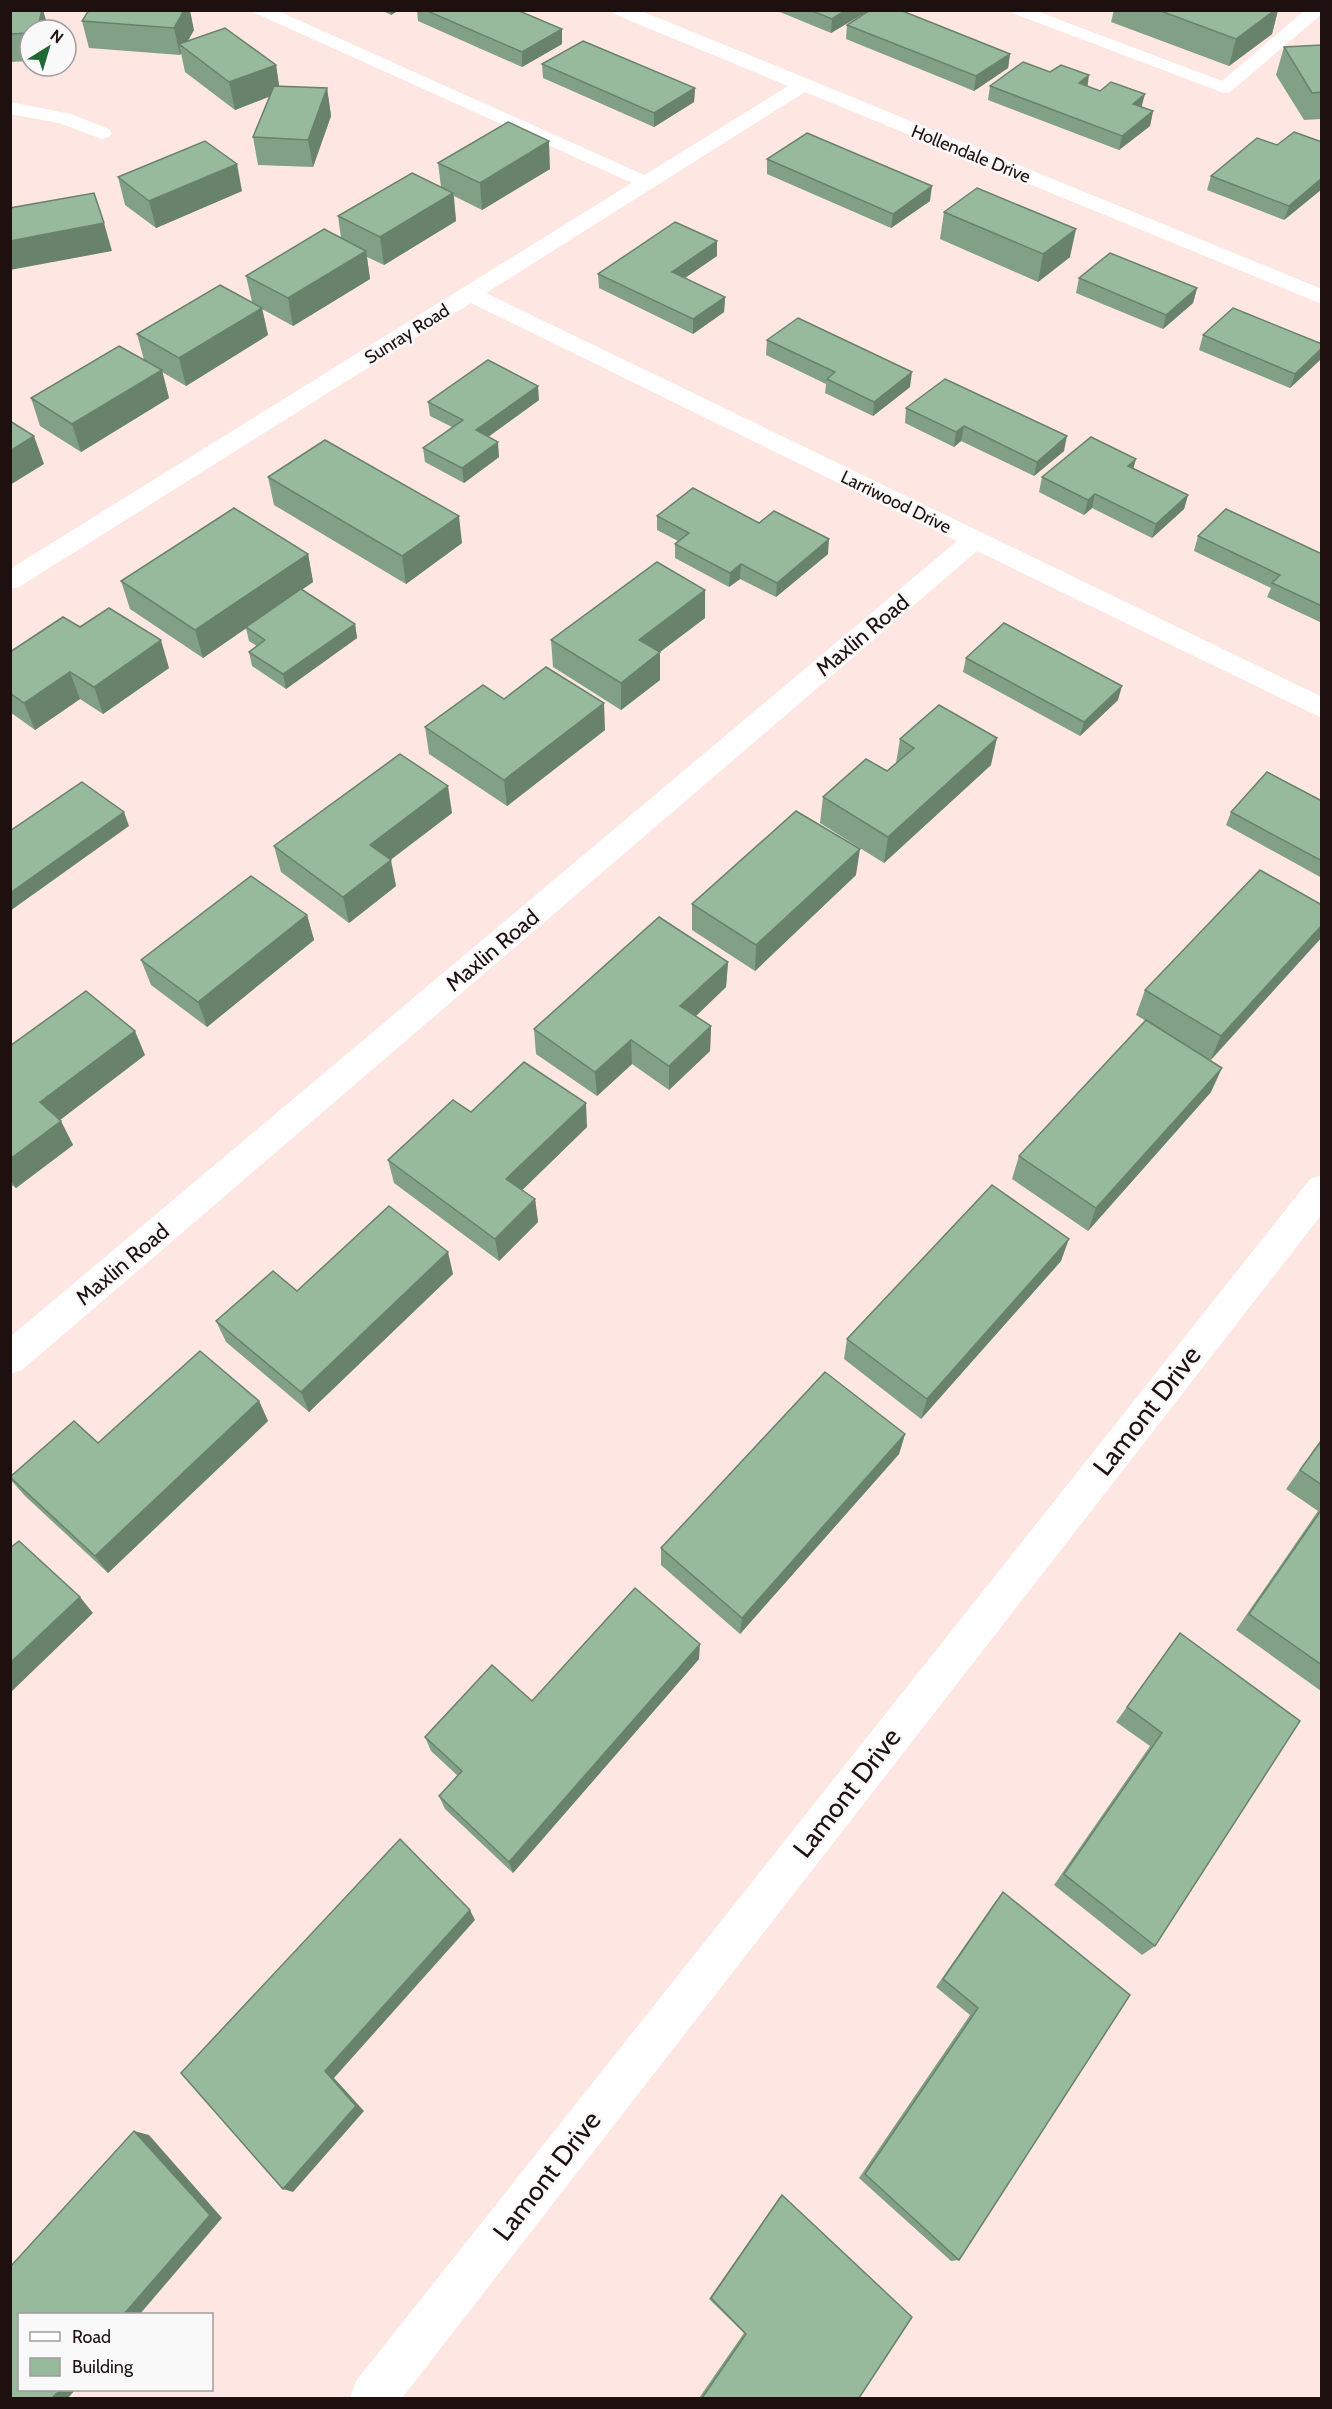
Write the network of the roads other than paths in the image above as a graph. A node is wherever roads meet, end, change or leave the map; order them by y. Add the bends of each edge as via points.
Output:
1 (261, 10) edge
2 (621, 10) edge
3 (1018, 10) edge
4 (1316, 10) edge
5 (803, 85) junction
6 (10, 108) edge
7 (102, 134) dead end
8 (647, 183) junction
9 (1322, 275) edge
10 (1313, 293) edge
11 (471, 294) junction
12 (974, 540) junction
13 (10, 581) edge
14 (1322, 709) edge
15 (1322, 1189) edge
16 (10, 1359) edge
17 (373, 2398) edge

1 - 8 lane
2 - 5 street, Hollendale Drive
3 - 4 lane via 1224,88
5 - 8 street, Sunray Road
5 - 10 street, Hollendale Drive
6 - 7 street via 64,118
8 - 11 street, Sunray Road
9 - 10 street
11 - 12 street, Larriwood Drive
11 - 13 street, Sunray Road
12 - 14 street, Larriwood Drive
12 - 16 street, Maxlin Road
15 - 17 street, Lamont Drive

